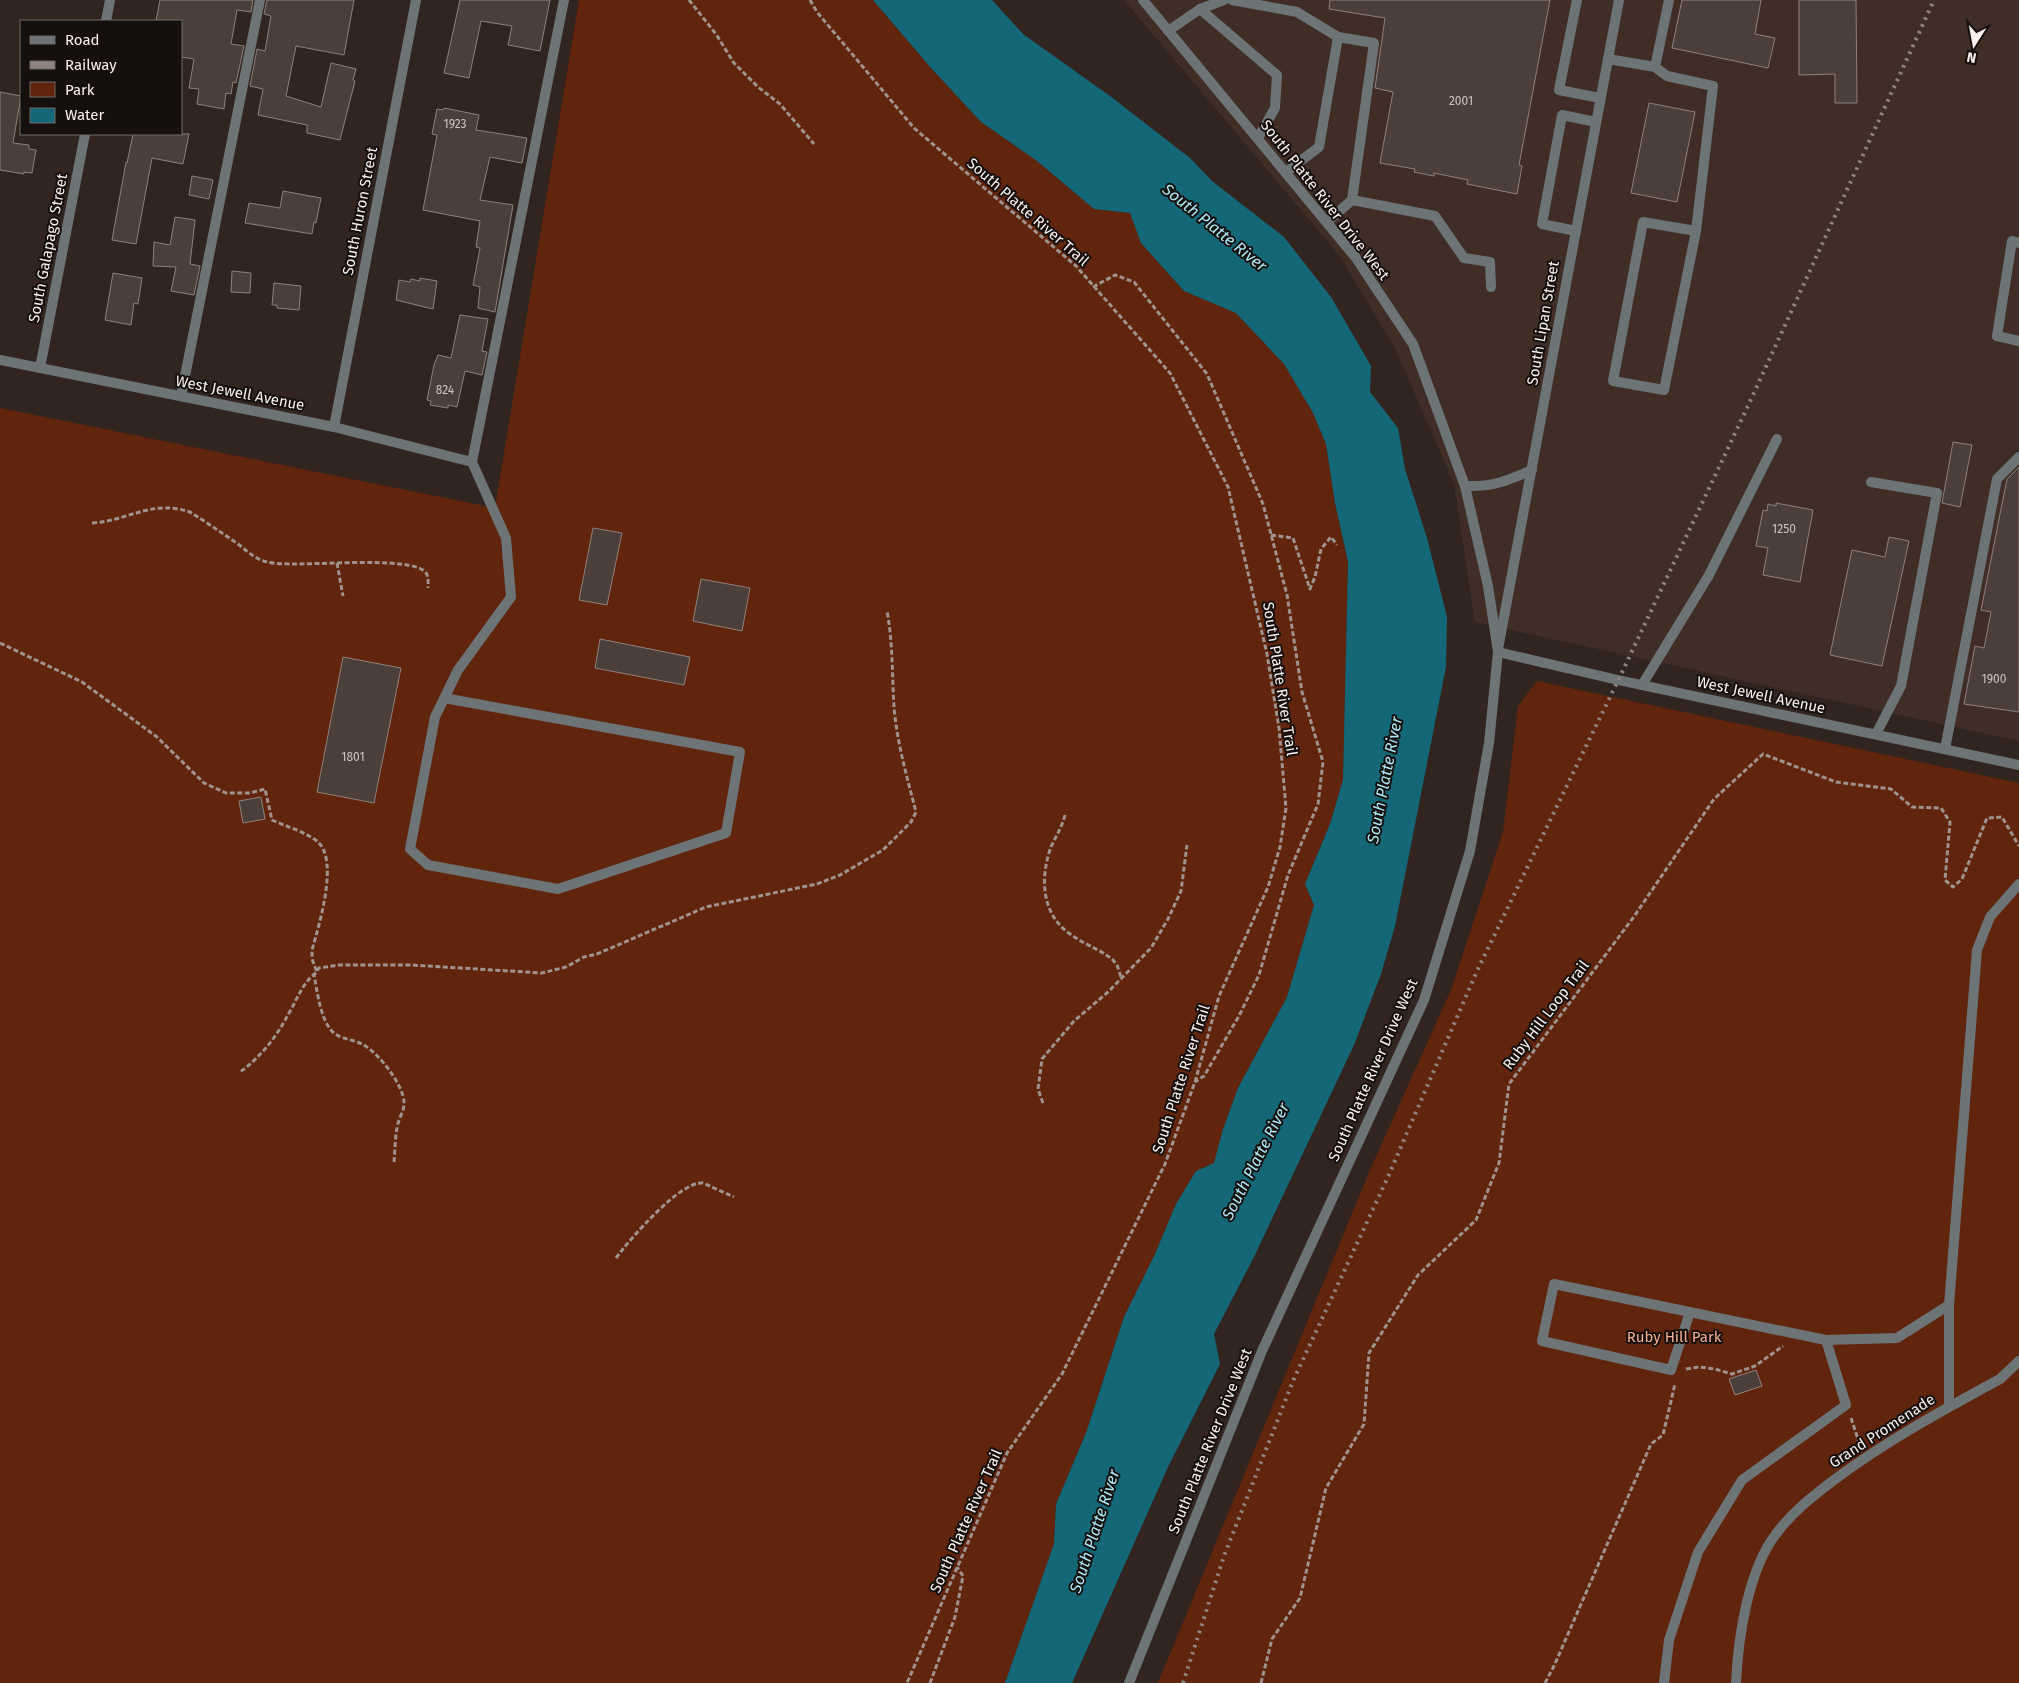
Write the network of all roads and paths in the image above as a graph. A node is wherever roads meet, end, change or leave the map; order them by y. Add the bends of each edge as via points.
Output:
1 (110, 0) edge
2 (260, 0) edge
3 (416, 0) edge
4 (564, 0) edge
5 (689, 0) edge
6 (810, 0) edge
7 (1143, 0) edge
8 (1224, 0) edge
9 (1232, 0) edge
10 (1577, 0) edge
11 (1618, 0) edge
12 (1669, 0) edge
13 (1200, 9) junction
14 (106, 20) edge
15 (1168, 31) junction
16 (1338, 37) junction
17 (1608, 59) junction
18 (1655, 67) junction
19 (1600, 98) junction
20 (1596, 122) junction
21 (85, 135) edge
22 (1258, 138) junction
23 (814, 144) dead end
24 (1286, 172) junction
25 (1352, 200) junction
26 (1327, 222) junction
27 (1576, 231) junction
28 (1696, 231) junction
29 (2019, 243) edge
30 (1093, 287) junction
31 (1491, 287) dead end
32 (2019, 341) edge
33 (0, 360) edge
34 (40, 368) junction
35 (181, 396) junction
36 (334, 427) junction
37 (1777, 439) dead end
38 (2019, 457) edge
39 (472, 462) junction
40 (1532, 470) junction
41 (1871, 482) dead end
42 (1466, 486) junction
43 (92, 523) dead end
44 (1271, 535) junction
45 (1337, 545) dead end
46 (337, 563) junction
47 (428, 588) dead end
48 (342, 596) dead end
49 (887, 611) dead end
50 (0, 643) edge
51 (1498, 652) junction
52 (1642, 685) junction
53 (444, 698) junction
54 (1876, 734) junction
55 (1946, 749) junction
56 (2019, 765) edge
57 (1065, 815) dead end
58 (1186, 845) dead end
59 (2019, 846) edge
60 (2019, 884) edge
61 (316, 972) junction
62 (1121, 978) junction
63 (240, 1072) dead end
64 (1195, 1082) junction
65 (1043, 1103) dead end
66 (394, 1162) dead end
67 (734, 1196) dead end
68 (616, 1258) dead end
69 (1949, 1305) junction
70 (1690, 1312) junction
71 (1798, 1335) junction
72 (1826, 1340) junction
73 (2019, 1362) edge
74 (1678, 1371) dead end
75 (1676, 1380) dead end
76 (1846, 1405) junction
77 (1949, 1406) junction
78 (1864, 1457) junction
79 (957, 1566) junction
80 (907, 1683) edge
81 (930, 1683) edge
82 (1129, 1683) edge
83 (1261, 1683) edge
84 (1545, 1683) edge
85 (1664, 1683) edge
86 (1736, 1683) edge

1 - 14 street
2 - 35 street
3 - 36 street, South Huron Street
4 - 39 street
5 - 23 path via 734,63 780,104
6 - 30 path, South Platte River Trail via 914,128 1076,266
7 - 15 street, South Platte River Drive West
8 - 13 street
9 - 16 street via 1297,12
10 - 19 street via 1560,90
11 - 17 street, South Lipan Street
12 - 18 street
13 - 15 street
13 - 22 street via 1277,75 1275,108
15 - 22 street, South Platte River Drive West
16 - 24 street via 1319,147
16 - 25 street via 1374,43
17 - 18 street
17 - 19 street, South Lipan Street
18 - 28 street via 1667,76 1713,86
19 - 20 street, South Lipan Street
20 - 27 street, South Lipan Street
20 - 27 street via 1562,115 1560,124 1542,224
21 - 34 street, South Galapago Street
22 - 24 street, South Platte River Drive West
24 - 26 street, South Platte River Drive West
25 - 26 street
25 - 31 street via 1435,216 1464,258 1490,262
26 - 42 street, South Platte River Drive West via 1356,258 1413,344
27 - 40 street, South Lipan Street
28 - 28 street via 1642,222 1613,380 1664,390
29 - 32 street via 2012,241 1997,336
30 - 44 path via 1115,275 1134,282 1207,374 1263,504
30 - 64 path, South Platte River Trail via 1170,372 1228,487 1267,654 1279,728 1286,808 1280,847 1268,887 1219,996
33 - 34 street, West Jewell Avenue
34 - 35 street, West Jewell Avenue
35 - 36 street, West Jewell Avenue
36 - 39 street, West Jewell Avenue
37 - 52 street via 1709,575
38 - 55 street via 1997,479
39 - 53 street via 506,538 511,597 458,670
40 - 42 street via 1498,484
40 - 51 street, South Lipan Street
41 - 54 street via 1937,493 1901,686
42 - 51 street, South Platte River Drive West via 1488,586
43 - 46 path via 141,510 179,508 265,562
44 - 45 path via 1293,538 1310,589 1321,548 1332,537
44 - 64 path via 1287,595 1302,692 1323,762 1318,804 1288,875 1259,975 1204,1076
46 - 47 path via 420,568 427,574
46 - 48 path
49 - 61 path via 896,723 916,812 911,822 883,850 840,875 817,884 706,907 566,967 542,973 411,965 334,966 319,968
50 - 61 path via 89,687 157,737 204,783 226,793 265,789 272,820 317,842 328,863 326,891 312,950
51 - 52 street, West Jewell Avenue
51 - 82 street, South Platte River Drive West via 1489,744 1470,851 1424,1000 1262,1351
52 - 54 street, West Jewell Avenue
53 - 53 street via 740,752 726,834 558,889 428,865 410,849 435,717
54 - 55 street, West Jewell Avenue
55 - 56 street, West Jewell Avenue
57 - 62 path via 1046,864 1044,887 1050,914 1068,933 1113,960
58 - 62 path via 1180,890 1168,919 1151,948
59 - 83 path, Ruby Hill Loop Trail via 2002,817 1987,818 1962,879 1953,887 1945,880 1950,822 1941,808 1912,807 1892,789 1836,782 1763,754 1714,799 1633,918 1509,1084 1500,1163 1476,1220 1418,1275 1369,1353 1364,1424 1326,1488 1300,1598 1272,1639
60 - 69 street via 1990,917 1977,950
61 - 63 path via 304,986 274,1039
61 - 66 path via 318,996 332,1032 362,1044 382,1060 401,1091 404,1104 397,1127
62 - 65 path via 1074,1021 1042,1059 1038,1089
64 - 79 path, South Platte River Trail via 1165,1164 1127,1242 1062,1374 1007,1453
67 - 68 path via 699,1182 681,1190 662,1206
69 - 72 street via 1897,1338
69 - 77 street
70 - 70 street via 1554,1284 1542,1341 1670,1370
70 - 71 street
71 - 72 street
71 - 74 path via 1755,1366 1732,1374 1699,1366
72 - 76 street
73 - 77 street, Grand Promenade via 2000,1379
75 - 84 path via 1663,1435 1651,1444
76 - 78 path
76 - 85 street via 1742,1480 1698,1552 1669,1640
77 - 78 street, Grand Promenade
78 - 86 street, Grand Promenade via 1805,1502 1775,1535 1757,1569 1748,1600 1738,1651
79 - 80 path, South Platte River Trail
79 - 81 path via 963,1576 955,1617

